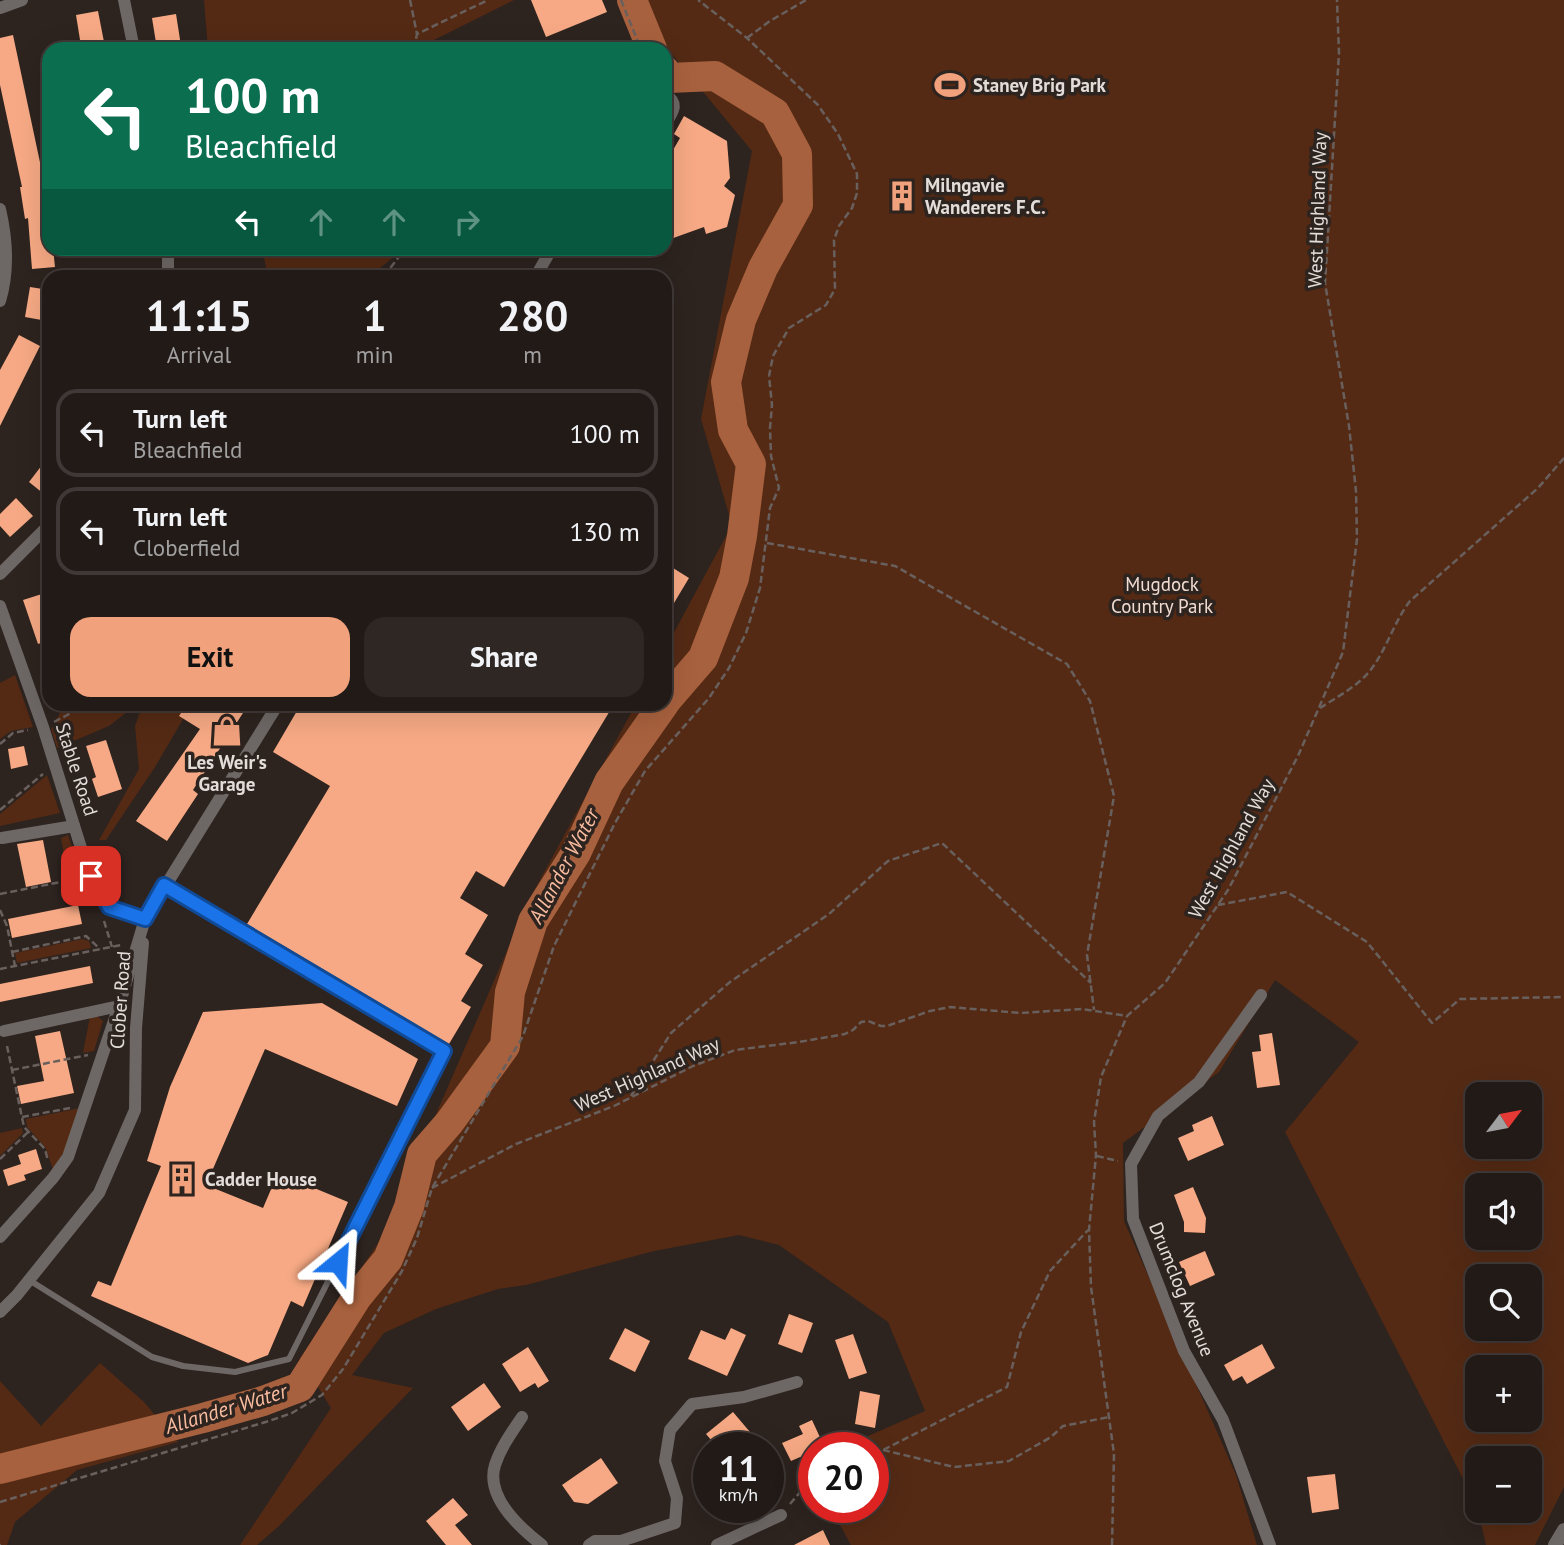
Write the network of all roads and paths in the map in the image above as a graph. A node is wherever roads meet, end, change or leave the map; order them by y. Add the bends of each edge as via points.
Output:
1 (23, 0) edge
2 (124, 0) edge
3 (411, 0) edge
4 (488, 0) edge
5 (621, 0) edge
6 (698, 0) edge
7 (806, 0) edge
8 (1337, 0) edge
9 (0, 8) edge
10 (417, 34) junction
11 (747, 38) junction
12 (133, 42) edge
13 (415, 42) edge
14 (638, 42) edge
15 (672, 94) edge
16 (672, 120) edge
17 (0, 209) edge
18 (0, 301) edge
19 (1564, 458) edge
20 (42, 532) edge
21 (767, 543) junction
22 (0, 574) edge
23 (0, 606) edge
24 (1318, 709) junction
25 (74, 711) edge
26 (274, 711) edge
27 (43, 727) junction
28 (0, 744) edge
29 (55, 764) junction
30 (0, 810) edge
31 (74, 826) junction
32 (2, 838) dead end
33 (91, 876) junction
34 (164, 885) junction
35 (0, 894) edge
36 (1218, 905) junction
37 (0, 910) edge
38 (145, 919) junction
39 (138, 941) junction
40 (100, 949) junction
41 (12, 951) junction
42 (15, 966) junction
43 (0, 969) edge
44 (1091, 983) junction
45 (1261, 995) dead end
46 (1564, 997) edge
47 (119, 1006) junction
48 (138, 1010) junction
49 (1094, 1010) junction
50 (1127, 1016) junction
51 (4, 1031) joint
52 (104, 1051) junction
53 (444, 1051) joint
54 (12, 1070) junction
55 (629, 1098) junction
56 (85, 1105) junction
57 (22, 1117) junction
58 (28, 1132) junction
59 (1096, 1155) junction
60 (0, 1159) edge
61 (1131, 1164) junction
62 (53, 1178) junction
63 (432, 1188) junction
64 (1089, 1230) junction
65 (0, 1237) edge
66 (29, 1280) junction
67 (0, 1311) edge
68 (797, 1382) dead end
69 (522, 1417) dead end
70 (1109, 1417) junction
71 (889, 1447) edge
72 (889, 1451) edge
73 (798, 1495) edge
74 (0, 1502) edge
75 (784, 1511) edge
76 (764, 1523) edge
77 (1564, 1531) edge
78 (542, 1545) edge
79 (589, 1545) edge
80 (717, 1545) edge
81 (1112, 1545) edge
82 (1270, 1545) edge
83 (1555, 1545) edge

1 - 9 street
2 - 12 street
3 - 10 path
4 - 10 path
5 - 14 path
6 - 11 path
7 - 11 path
8 - 24 path, West Highland Way via 1339,52 1325,283 1349,426 1357,539 1343,652
10 - 13 path
11 - 21 path via 818,105 857,174 852,208 834,240 835,289 826,305 789,328 773,356 769,376 771,456 779,488 770,508
15 - 16 lane via 677,103
17 - 18 street via 6,282
19 - 24 path via 1538,488 1410,601 1372,669
20 - 22 street
21 - 44 path via 895,566 1067,664 1090,701 1114,796 1087,955
21 - 63 path via 760,588 729,668 645,771 621,813 554,946 523,1036
23 - 27 street, Stable Road
24 - 36 path, West Highland Way via 1298,756
25 - 27 path
26 - 34 street
27 - 28 path via 13,733
27 - 29 street, Stable Road
29 - 30 path
29 - 31 street, Stable Road
31 - 32 street
31 - 33 street, Stable Road
33 - 35 path
33 - 38 street, Stable Road via 109,907
34 - 38 street
34 - 53 street
36 - 46 path via 1287,892 1367,942 1432,1023 1461,999
36 - 50 path, West Highland Way via 1165,983
37 - 41 path
38 - 39 street, Clober Road
38 - 48 street, Clober Road
39 - 40 path
39 - 47 street, Clober Road
40 - 41 path via 86,936
40 - 42 path
41 - 42 path
42 - 43 path
44 - 49 path
44 - 55 path via 942,843 888,861 829,914 730,982 671,1033
45 - 61 street via 1199,1082 1158,1116
47 - 48 street
47 - 51 street
47 - 52 street, Clober Road
48 - 66 street, Clober Road via 135,1110 99,1193
49 - 50 path, West Highland Way
49 - 55 path, West Highland Way via 1020,1013 950,1007 887,1026 861,1022 845,1034 735,1050
50 - 59 path via 1101,1077 1094,1122
51 - 54 path
52 - 54 path
52 - 56 street, Clober Road
53 - 66 lane via 289,1359 235,1372 152,1357
54 - 57 path
55 - 63 path, West Highland Way via 516,1144
56 - 57 path
56 - 62 street, Clober Road via 68,1157
57 - 58 path
58 - 60 path
58 - 62 path via 45,1149
59 - 61 path
59 - 64 path
61 - 82 street, Drumclog Avenue via 1133,1219 1184,1351 1223,1420
62 - 65 street, Clober Road
63 - 74 path via 402,1270 343,1369 322,1395 269,1421
64 - 70 path via 1091,1287
64 - 71 path via 1050,1271 1021,1332 1007,1387
66 - 67 street, Clober Road
68 - 79 street via 744,1397 692,1404 670,1430 668,1440 665,1461 677,1498 675,1523 621,1541
69 - 78 street via 494,1468 496,1492 507,1511
70 - 72 path via 1063,1426 1009,1461 954,1467
70 - 81 path via 1114,1454
73 - 75 path
76 - 80 street
77 - 83 street

